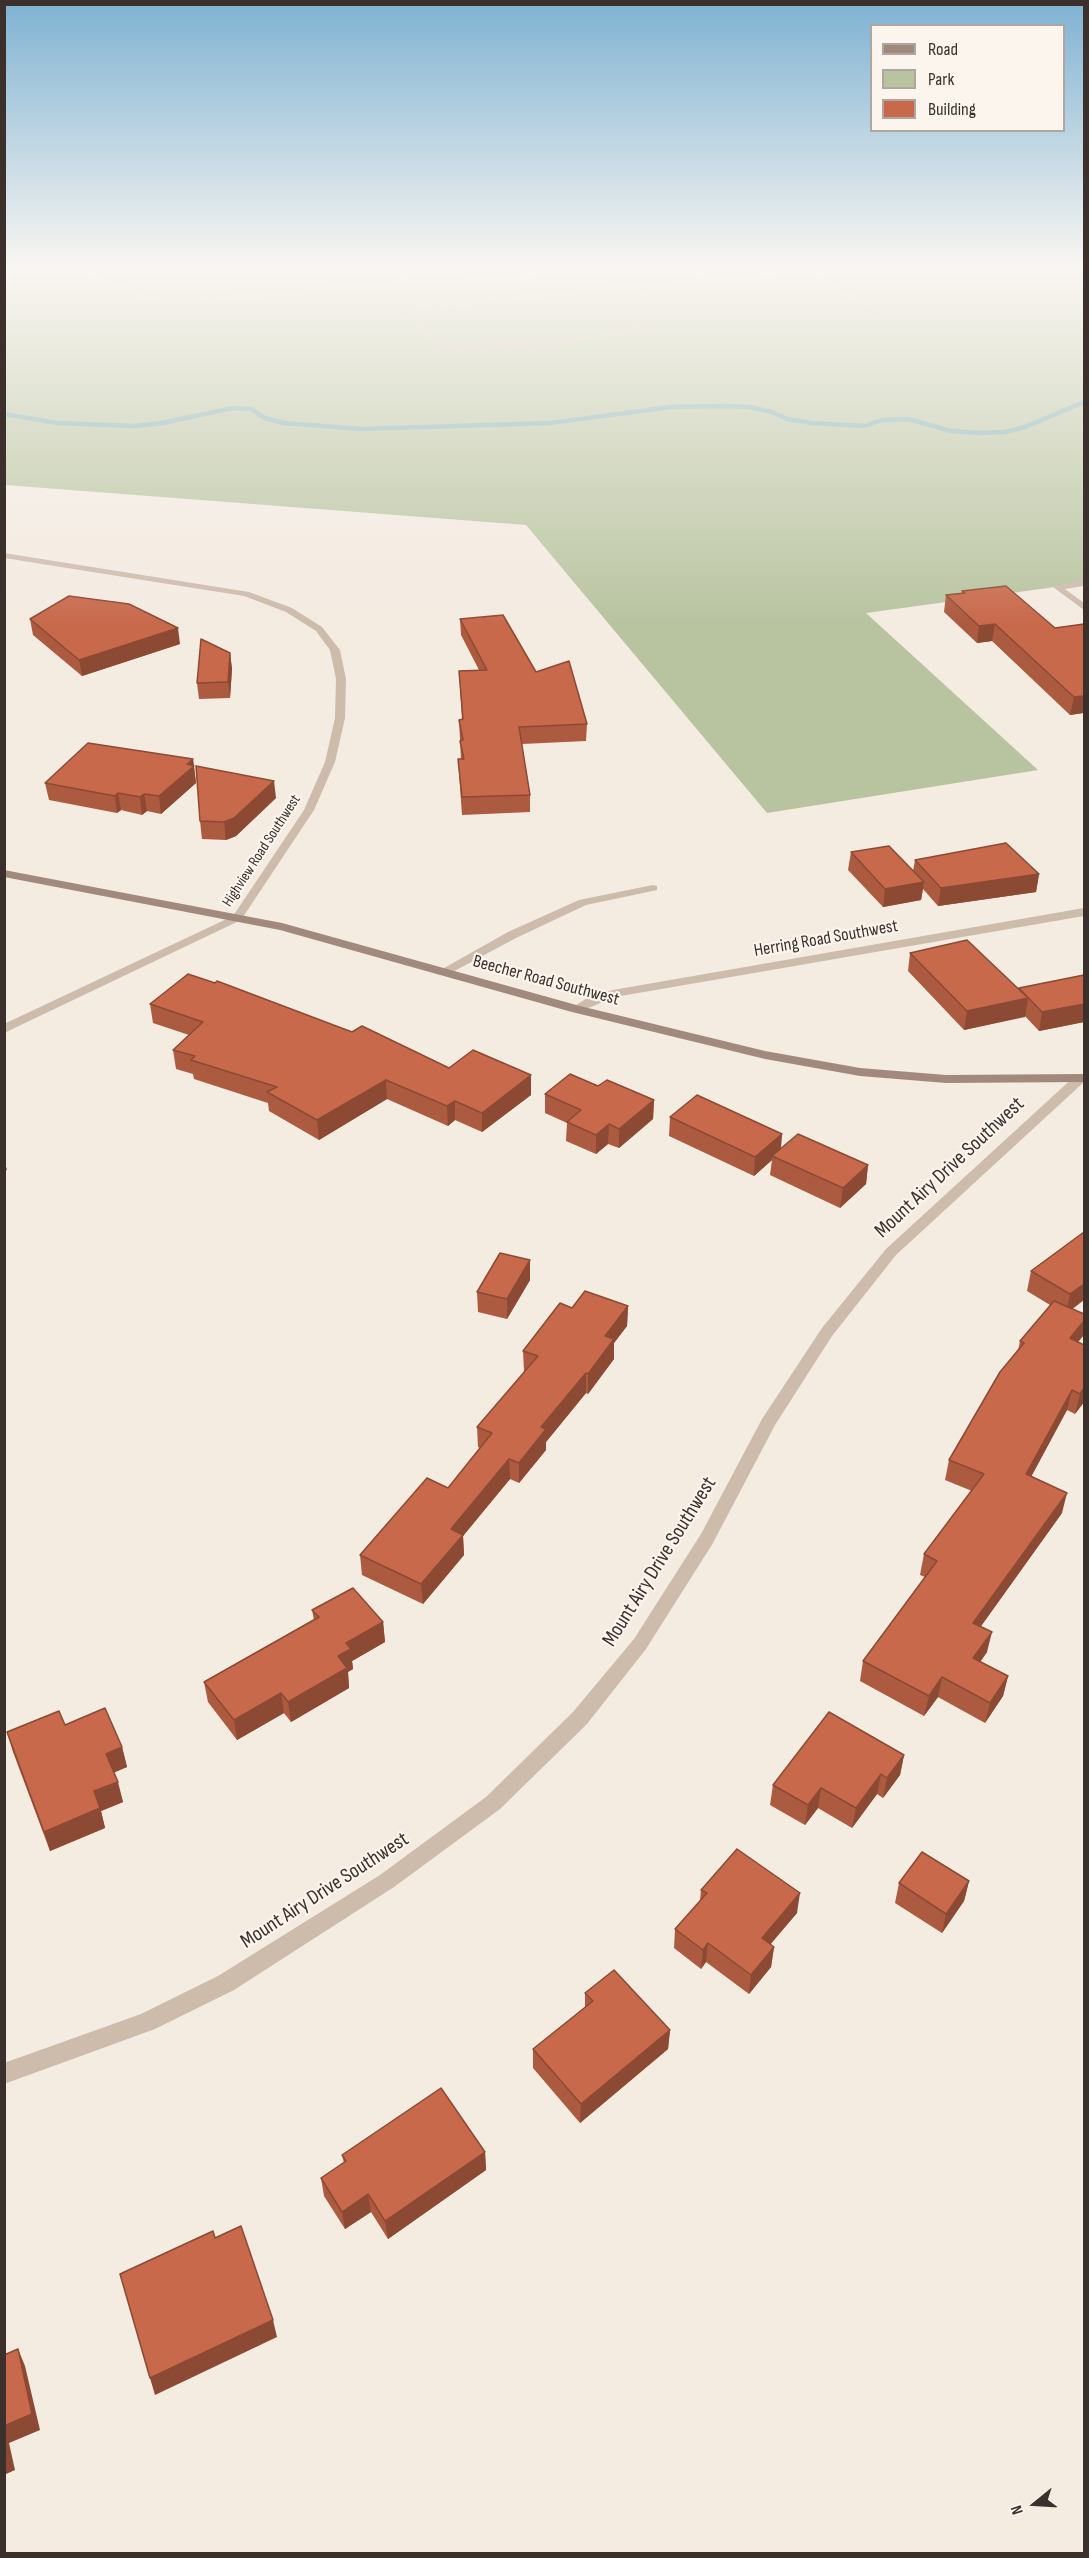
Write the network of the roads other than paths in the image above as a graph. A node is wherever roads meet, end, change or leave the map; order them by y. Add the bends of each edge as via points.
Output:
1 (4, 555) edge
2 (1084, 583) edge
3 (1084, 607) edge
4 (4, 873) edge
5 (653, 888) dead end
6 (1084, 912) edge
7 (237, 918) junction
8 (443, 972) junction
9 (576, 1010) junction
10 (4, 1029) edge
11 (1083, 1078) edge
12 (4, 2074) edge

1 - 7 street, Highview Road Southwest via 246,594 289,610 319,629 335,650 341,679 340,718 330,762 309,810
2 - 3 street via 1058,587
4 - 7 street, Beecher Road Southwest
5 - 8 street via 583,902 512,934
6 - 9 street, Herring Road Southwest via 613,994
7 - 8 street, Beecher Road Southwest
7 - 10 street, Highview Road Southwest
8 - 9 street, Beecher Road Southwest
9 - 11 street, Beecher Road Southwest via 765,1055 860,1072 946,1079
11 - 12 street, Mount Airy Drive Southwest via 891,1252 827,1332 780,1405 707,1538 640,1644 580,1718 493,1803 387,1881 226,1983 147,2022

